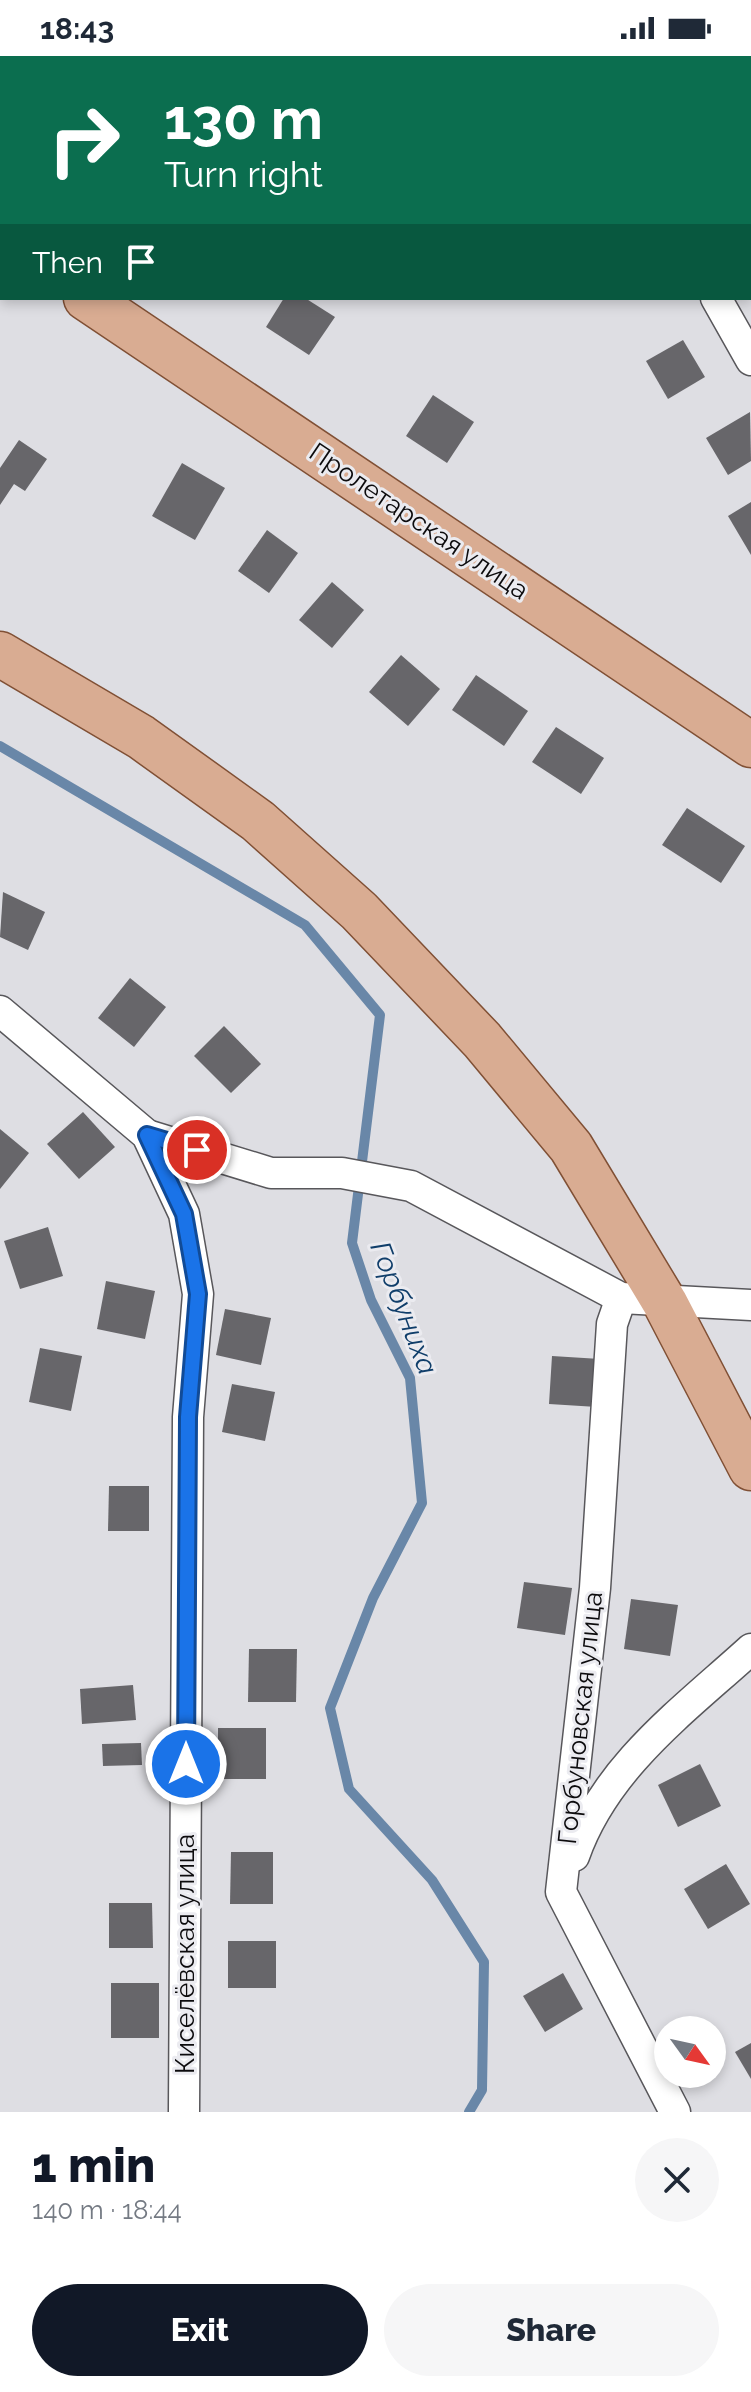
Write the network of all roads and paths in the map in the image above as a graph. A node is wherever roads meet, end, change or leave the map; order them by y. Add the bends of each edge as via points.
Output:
1 (89, 300) edge
2 (717, 300) edge
3 (751, 360) edge
4 (0, 654) edge
5 (751, 745) edge
6 (0, 1011) edge
7 (147, 1135) junction
8 (621, 1298) junction
9 (665, 1303) junction
10 (751, 1305) edge
11 (751, 1468) edge
12 (751, 1649) edge
13 (561, 1892) junction
14 (184, 2112) edge
15 (675, 2112) edge

1 - 5 main road, Пролетарская улица
2 - 3 street
4 - 9 main road via 141,737 258,821 359,911 482,1040 571,1147
6 - 7 street, Киселёвская улица
7 - 8 street via 271,1173 342,1173 411,1186
7 - 14 street, Киселёвская улица via 184,1214 198,1294 188,1417
8 - 9 street
8 - 13 street, Горбуновская улица via 612,1324 595,1588
9 - 10 street
9 - 11 main road
12 - 13 street via 631,1758 582,1832
13 - 15 street

